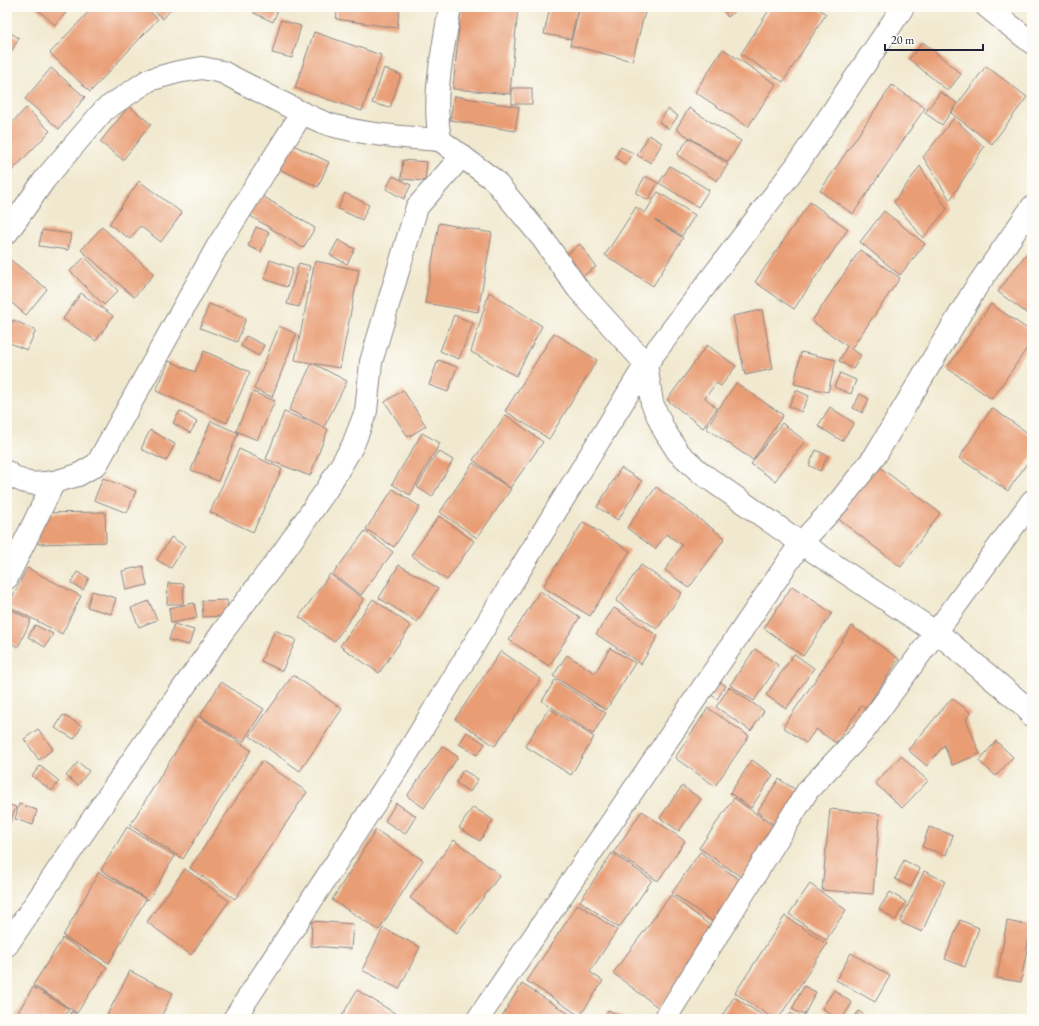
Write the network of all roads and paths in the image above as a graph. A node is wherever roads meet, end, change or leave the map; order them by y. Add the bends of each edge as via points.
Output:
1 (450, 7) edge
2 (903, 7) edge
3 (987, 7) edge
4 (1032, 43) edge
5 (302, 112) junction
6 (440, 140) junction
7 (462, 156) junction
8 (1032, 207) edge
9 (7, 233) edge
10 (646, 364) junction
11 (7, 472) edge
12 (54, 482) junction
13 (1032, 501) edge
14 (801, 543) junction
15 (7, 578) edge
16 (936, 633) junction
17 (1032, 718) edge
18 (7, 945) edge
19 (234, 1019) edge
20 (478, 1019) edge
21 (665, 1019) edge

1 - 6 street via 438,78 436,111
2 - 10 street via 797,165
3 - 4 street
5 - 6 street via 330,125 349,129 386,136
5 - 9 street via 222,72 202,68 149,80 104,110 45,178
5 - 12 street via 216,249 97,464 78,475
6 - 7 street
7 - 10 street via 494,180 543,239 578,289
7 - 18 street via 417,207 371,362 366,411 349,451 327,489 287,547 182,689
8 - 14 street via 975,289 874,456 839,502
10 - 14 street via 652,403 664,430 678,452 701,473
10 - 19 street via 405,756
11 - 12 street via 18,480 34,485
12 - 15 street
13 - 16 street
14 - 16 street
14 - 20 street
16 - 17 street via 1027,708
16 - 21 street via 863,732 808,790

